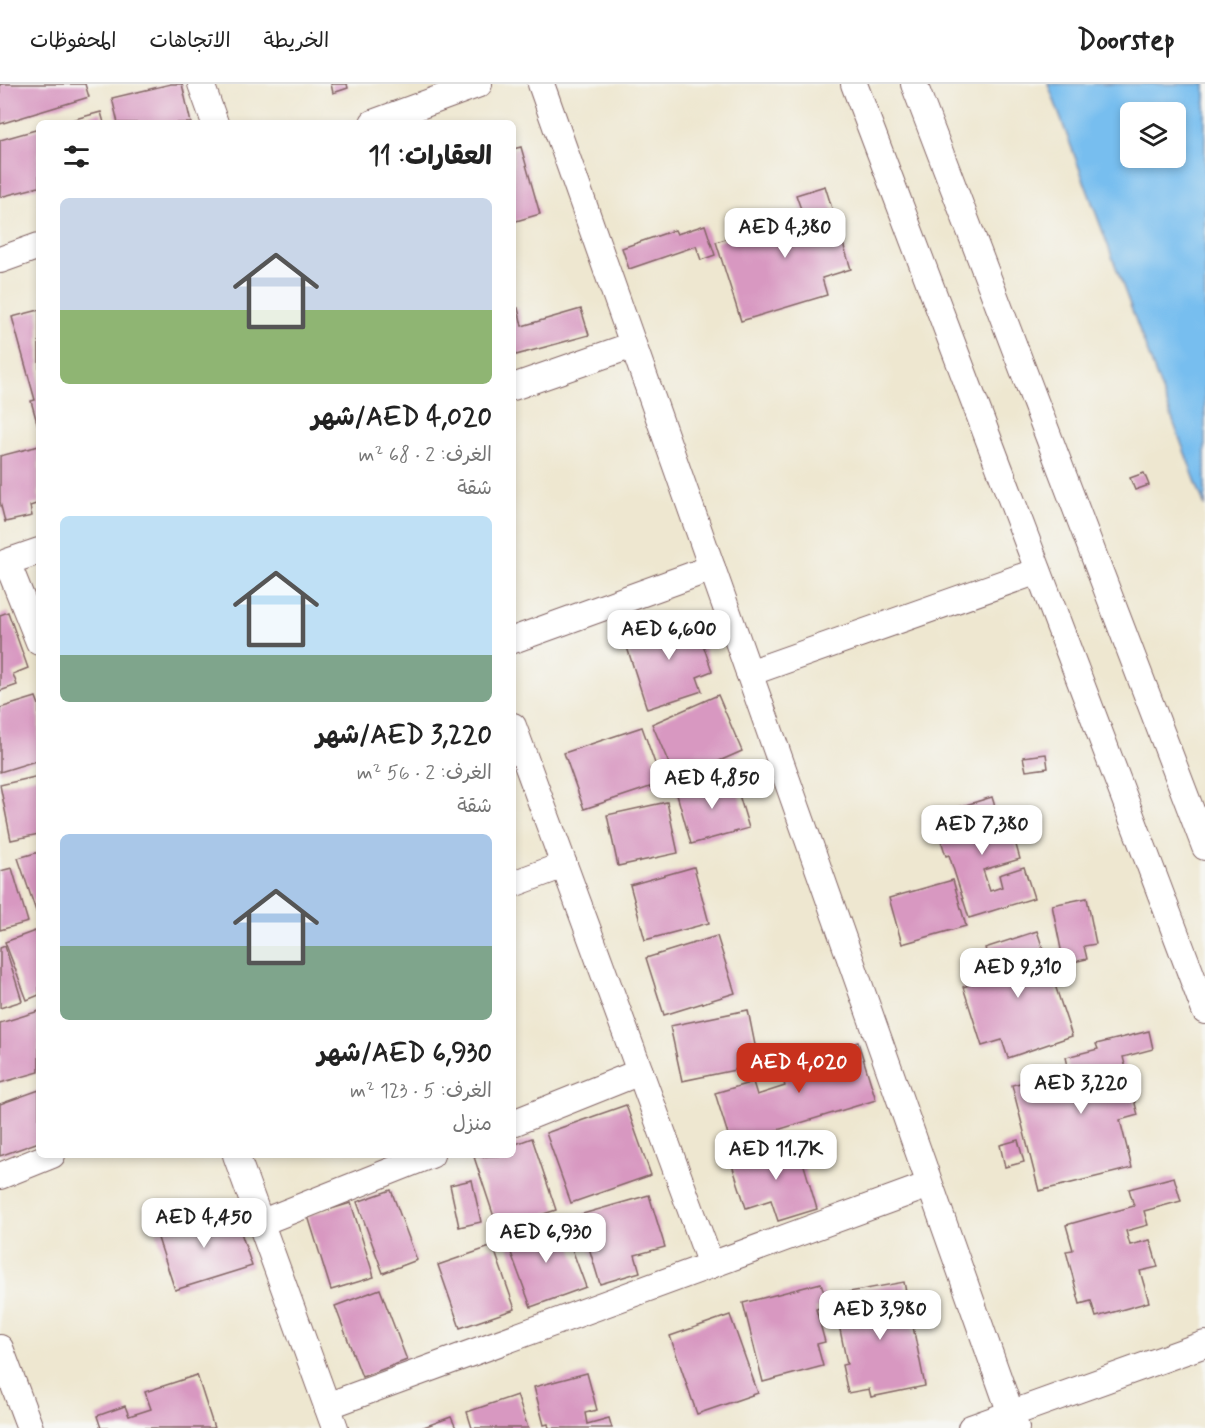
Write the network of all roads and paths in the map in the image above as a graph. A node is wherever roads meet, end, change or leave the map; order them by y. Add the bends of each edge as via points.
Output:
1 (201, 84) edge
2 (479, 84) edge
3 (541, 84) edge
4 (854, 84) edge
5 (914, 84) edge
6 (214, 120) edge
7 (381, 120) edge
8 (36, 247) edge
9 (0, 260) edge
10 (633, 345) junction
11 (516, 386) edge
12 (36, 552) edge
13 (4, 563) edge
14 (712, 568) junction
15 (1038, 571) junction
16 (36, 635) edge
17 (516, 639) edge
18 (749, 673) junction
19 (516, 734) edge
20 (1205, 848) edge
21 (564, 865) junction
22 (516, 883) edge
23 (1205, 1011) edge
24 (640, 1072) junction
25 (516, 1122) edge
26 (45, 1158) edge
27 (237, 1158) edge
28 (424, 1158) edge
29 (0, 1176) edge
30 (929, 1185) junction
31 (261, 1223) junction
32 (711, 1265) junction
33 (1205, 1344) edge
34 (0, 1348) edge
35 (331, 1417) edge
36 (1013, 1421) edge
37 (30, 1428) edge
38 (971, 1428) edge

1 - 6 street
2 - 7 street
3 - 10 street
4 - 15 street
5 - 20 street
8 - 9 street
10 - 11 street
10 - 14 street
12 - 13 street
13 - 16 street
14 - 17 street
14 - 18 street
15 - 18 street
15 - 23 street
18 - 30 street
19 - 21 street
21 - 22 street
21 - 24 street
24 - 25 street
24 - 32 street
26 - 29 street
27 - 31 street
28 - 31 street
30 - 32 street
30 - 36 street
31 - 35 street
32 - 35 street
33 - 36 street
34 - 37 street
36 - 38 street

